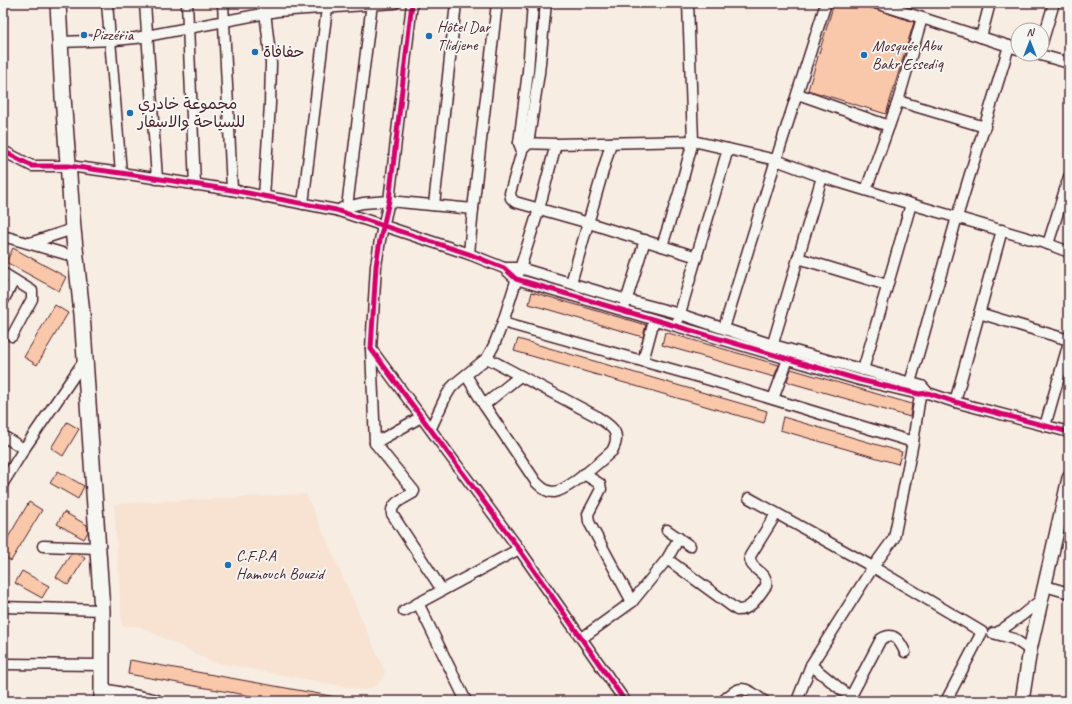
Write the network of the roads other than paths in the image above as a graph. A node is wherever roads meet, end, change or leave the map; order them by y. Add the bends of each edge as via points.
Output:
1 (58, 3) edge
2 (107, 3) edge
3 (145, 3) edge
4 (187, 3) edge
5 (222, 3) edge
6 (395, 3) edge
7 (412, 3) edge
8 (456, 3) edge
9 (497, 3) edge
10 (533, 3) edge
11 (546, 3) edge
12 (688, 3) edge
13 (826, 3) edge
14 (876, 3) edge
15 (990, 3) edge
16 (1054, 3) edge
17 (372, 4) edge
18 (340, 5) edge
19 (305, 6) edge
20 (264, 8) edge
21 (327, 8) junction
22 (922, 18) junction
23 (224, 20) junction
24 (1048, 22) edge
25 (189, 28) junction
26 (147, 36) junction
27 (981, 37) junction
28 (111, 41) junction
29 (60, 42) junction
30 (1010, 46) edge
31 (1050, 57) edge
32 (1010, 58) edge
33 (1069, 63) edge
34 (798, 94) junction
35 (898, 100) junction
36 (889, 126) junction
37 (985, 127) junction
38 (693, 140) junction
39 (611, 143) junction
40 (556, 144) junction
41 (523, 146) junction
42 (728, 149) junction
43 (3, 151) edge
44 (776, 160) junction
45 (69, 166) junction
46 (121, 173) junction
47 (822, 176) junction
48 (1069, 177) edge
49 (158, 179) junction
50 (195, 185) junction
51 (232, 190) junction
52 (866, 190) junction
53 (264, 196) junction
54 (389, 201) junction
55 (303, 204) junction
56 (911, 204) junction
57 (434, 205) junction
58 (347, 207) junction
59 (473, 209) junction
60 (539, 209) junction
61 (336, 210) junction
62 (957, 217) junction
63 (589, 223) junction
64 (384, 225) junction
65 (73, 229) junction
66 (1002, 230) junction
67 (3, 236) edge
68 (645, 240) junction
69 (30, 243) junction
70 (1048, 244) junction
71 (662, 246) junction
72 (1069, 252) edge
73 (469, 254) junction
74 (76, 257) junction
75 (697, 257) junction
76 (798, 258) junction
77 (504, 268) junction
78 (520, 268) junction
79 (3, 273) edge
80 (516, 279) junction
81 (14, 280) junction
82 (571, 283) junction
83 (887, 285) junction
84 (627, 300) junction
85 (3, 301) edge
86 (624, 311) junction
87 (979, 313) junction
88 (680, 314) junction
89 (654, 320) junction
90 (503, 322) junction
91 (675, 326) junction
92 (724, 328) junction
93 (12, 336) dead end
94 (1069, 341) edge
95 (371, 348) junction
96 (772, 349) junction
97 (486, 358) junction
98 (788, 359) junction
99 (84, 361) junction
100 (643, 361) junction
101 (863, 370) junction
102 (466, 375) junction
103 (520, 376) junction
104 (910, 383) junction
105 (923, 391) junction
106 (774, 399) junction
107 (955, 402) junction
108 (484, 405) junction
109 (421, 417) junction
110 (1045, 426) junction
111 (431, 428) junction
112 (1069, 432) edge
113 (3, 436) edge
114 (913, 442) junction
115 (375, 443) junction
116 (24, 449) junction
117 (584, 474) junction
118 (1069, 478) edge
119 (3, 484) edge
120 (749, 498) dead end
121 (776, 514) junction
122 (667, 530) dead end
123 (679, 538) junction
124 (43, 546) dead end
125 (690, 546) dead end
126 (98, 548) junction
127 (519, 549) junction
128 (667, 559) junction
129 (873, 567) junction
130 (1045, 586) junction
131 (442, 590) junction
132 (1069, 593) edge
133 (1042, 599) junction
134 (632, 602) junction
135 (418, 603) junction
136 (3, 607) edge
137 (102, 610) junction
138 (404, 611) dead end
139 (982, 632) junction
140 (997, 633) junction
141 (582, 638) junction
142 (1030, 650) junction
143 (905, 652) dead end
144 (3, 664) edge
145 (102, 665) junction
146 (811, 665) junction
147 (102, 696) edge
148 (852, 700) edge
149 (156, 701) edge
150 (466, 701) edge
151 (625, 701) edge
152 (723, 701) edge
153 (764, 701) edge
154 (797, 701) edge
155 (946, 701) edge
156 (1022, 701) edge

1 - 29 main road
2 - 28 street
3 - 26 street
4 - 25 street
5 - 23 street
6 - 17 street
7 - 54 street
8 - 57 street
9 - 59 street
10 - 41 street
11 - 41 street via 539,73
12 - 38 street
13 - 34 street
14 - 22 street
15 - 27 street
16 - 24 street
17 - 18 street
17 - 58 street
18 - 21 street
19 - 20 street via 277,11
19 - 21 street
20 - 23 street
20 - 53 street via 271,83
21 - 55 street
22 - 27 street
22 - 35 street
23 - 25 street
23 - 51 street
25 - 26 street
25 - 50 street
26 - 28 street
26 - 49 street
27 - 30 street
28 - 29 street
28 - 46 street
29 - 45 main road
31 - 33 street
32 - 37 street
34 - 36 street
34 - 44 street
35 - 36 street
35 - 37 street
36 - 52 street
37 - 62 street
38 - 39 street
38 - 42 street
38 - 71 street
39 - 40 street
39 - 63 street
40 - 41 street
40 - 60 street
41 - 60 street via 510,193 511,198 515,202
42 - 44 street
42 - 75 street
43 - 45 street via 32,166
44 - 47 street
44 - 92 street
45 - 46 street
45 - 65 main road
46 - 49 street
47 - 52 street
47 - 76 street
48 - 70 street
49 - 50 street
50 - 51 street
51 - 53 street
52 - 56 street
53 - 55 street
54 - 57 street
54 - 58 street
54 - 64 street
55 - 61 street
56 - 62 street
56 - 83 street
57 - 59 street
58 - 61 street
59 - 73 street
60 - 63 street
60 - 78 street
61 - 64 street
62 - 66 street
62 - 104 street
63 - 68 street
63 - 82 street
64 - 73 street
64 - 95 street via 376,266
65 - 69 street
65 - 74 main road
66 - 70 street
66 - 87 street
67 - 69 street
68 - 71 street
68 - 84 street
69 - 74 street
70 - 72 street
71 - 75 street
73 - 77 street
74 - 99 main road
75 - 88 street
76 - 83 street
76 - 96 street
77 - 78 street
77 - 80 street
78 - 80 street
78 - 82 street
79 - 81 street
80 - 86 street
80 - 90 street
81 - 85 street
81 - 93 street via 33,294
82 - 84 street
83 - 101 street
84 - 86 street
84 - 88 street
86 - 89 street
87 - 94 street
87 - 107 street
88 - 91 street
88 - 92 street
89 - 91 street
89 - 100 street
90 - 97 street
90 - 100 street
91 - 96 street
92 - 96 street
94 - 110 street
95 - 109 street
95 - 115 street
96 - 98 street
96 - 101 street
97 - 102 street
97 - 103 street
98 - 105 street via 860,380
98 - 106 street
99 - 116 street
99 - 126 main road
100 - 106 street
101 - 104 street
102 - 108 street
102 - 111 street via 445,398
103 - 108 street
103 - 117 street via 613,427 616,444 612,451
104 - 105 street
105 - 107 street
105 - 114 street
106 - 114 street
107 - 110 street
108 - 117 street via 541,487 553,492 559,491
109 - 111 street
109 - 115 street
110 - 112 street
111 - 127 street
113 - 116 street
114 - 129 street via 894,538
115 - 131 street via 414,490 394,504 392,514
116 - 119 street
117 - 134 street via 600,484 601,489 588,514 589,522
118 - 130 street
120 - 121 street
121 - 128 street via 750,556 752,566 767,579 766,586 745,610 737,610
121 - 129 street
122 - 123 street
123 - 125 street
123 - 128 street
124 - 126 street
126 - 137 main road
127 - 131 street
127 - 141 street
128 - 134 street
129 - 139 street
129 - 146 street
130 - 132 street
130 - 133 street
131 - 135 street
133 - 140 street
133 - 142 street
134 - 141 street
135 - 138 street
135 - 150 street
136 - 137 street
137 - 145 main road
139 - 140 street
139 - 155 street
140 - 142 street via 1014,638
141 - 151 street
142 - 156 street
143 - 148 street via 896,638 881,639
144 - 145 street
145 - 147 main road
146 - 148 street
146 - 154 street
147 - 149 street
152 - 153 street via 739,689 751,692

